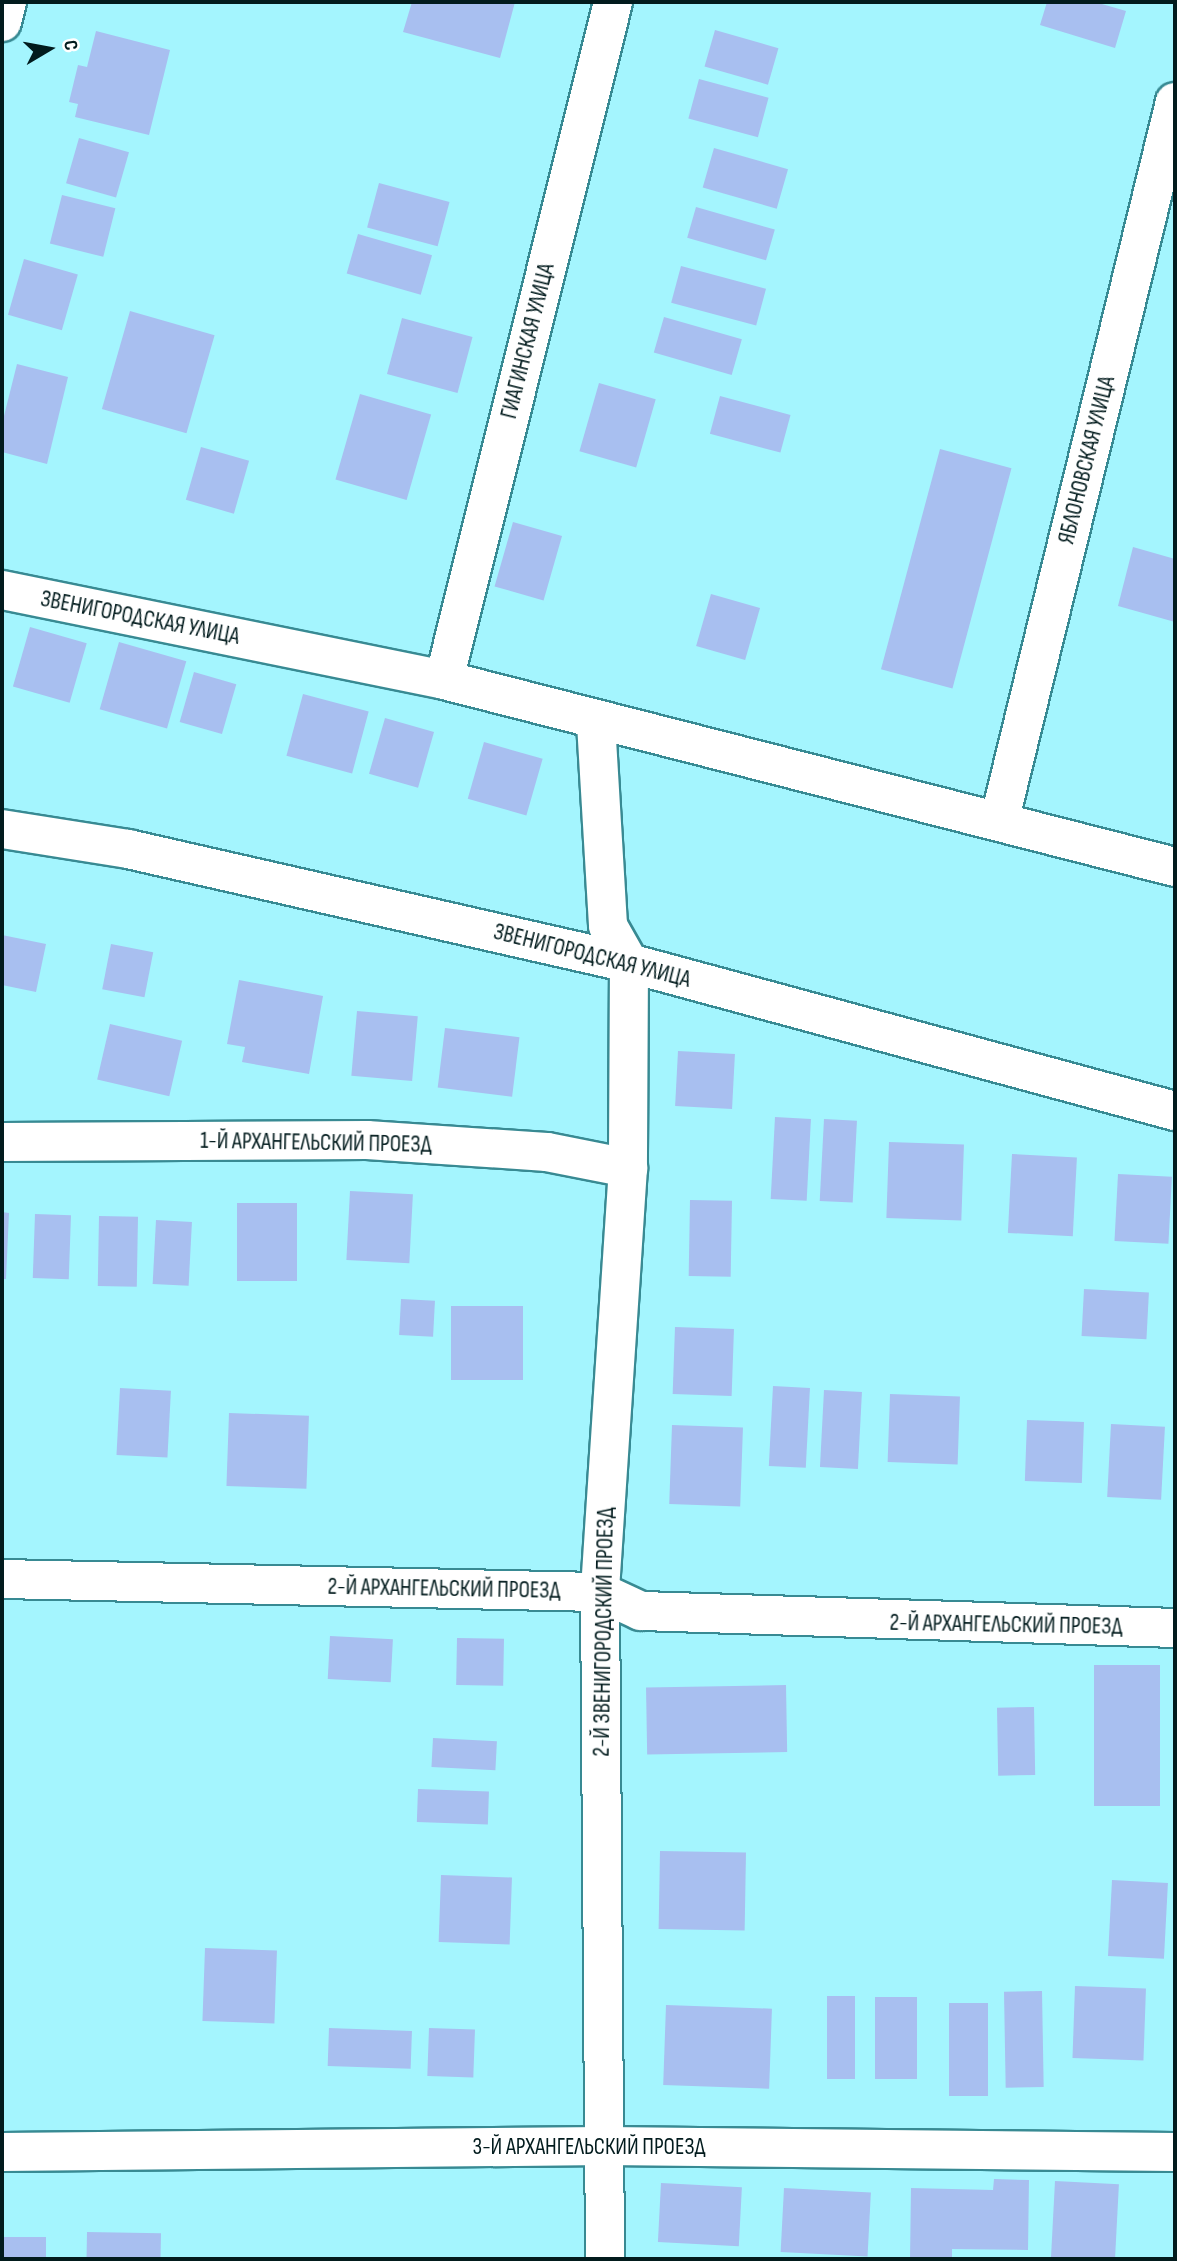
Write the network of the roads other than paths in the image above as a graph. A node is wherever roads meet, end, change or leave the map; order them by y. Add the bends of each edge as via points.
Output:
1 (7, 2) edge
2 (612, 2) edge
3 (2, 22) edge
4 (1175, 102) edge
5 (2, 590) edge
6 (444, 680) junction
7 (596, 723) junction
8 (1000, 818) junction
9 (2, 829) edge
10 (1175, 867) edge
11 (629, 963) junction
12 (1175, 1111) edge
13 (2, 1142) edge
14 (628, 1168) junction
15 (2, 1579) edge
16 (600, 1592) junction
17 (1175, 1628) edge
18 (606, 2146) junction
19 (2, 2152) edge
20 (1175, 2152) edge
21 (605, 2259) edge

1 - 3 street
2 - 6 street, ГИАГИНСКАЯ УЛИЦА
4 - 8 street, ЯБЛОНОВСКАЯ УЛИЦА
5 - 6 street, ЗВЕНИГОРОДСКАЯ УЛИЦА
6 - 7 street, ЗВЕНИГОРОДСКАЯ УЛИЦА
7 - 8 street, ЗВЕНИГОРОДСКАЯ УЛИЦА
7 - 11 street via 608,926
8 - 10 street, ЗВЕНИГОРОДСКАЯ УЛИЦА
9 - 11 street, ЗВЕНИГОРОДСКАЯ УЛИЦА via 128,849
11 - 12 street, ЗВЕНИГОРОДСКАЯ УЛИЦА
11 - 14 street, 2-Й ЗВЕНИГОРОДСКИЙ ПРОЕЗД
13 - 14 street, 1-Й АРХАНГЕЛЬСКИЙ ПРОЕЗД via 367,1140 547,1152
14 - 16 street, 2-Й ЗВЕНИГОРОДСКИЙ ПРОЕЗД
15 - 16 street, 2-Й АРХАНГЕЛЬСКИЙ ПРОЕЗД
16 - 17 street, 2-Й АРХАНГЕЛЬСКИЙ ПРОЕЗД via 642,1611
16 - 18 street, 2-Й ЗВЕНИГОРОДСКИЙ ПРОЕЗД
18 - 19 street, 3-Й АРХАНГЕЛЬСКИЙ ПРОЕЗД
18 - 20 street, 3-Й АРХАНГЕЛЬСКИЙ ПРОЕЗД
18 - 21 street, 2-Й ЗВЕНИГОРОДСКИЙ ПРОЕЗД

